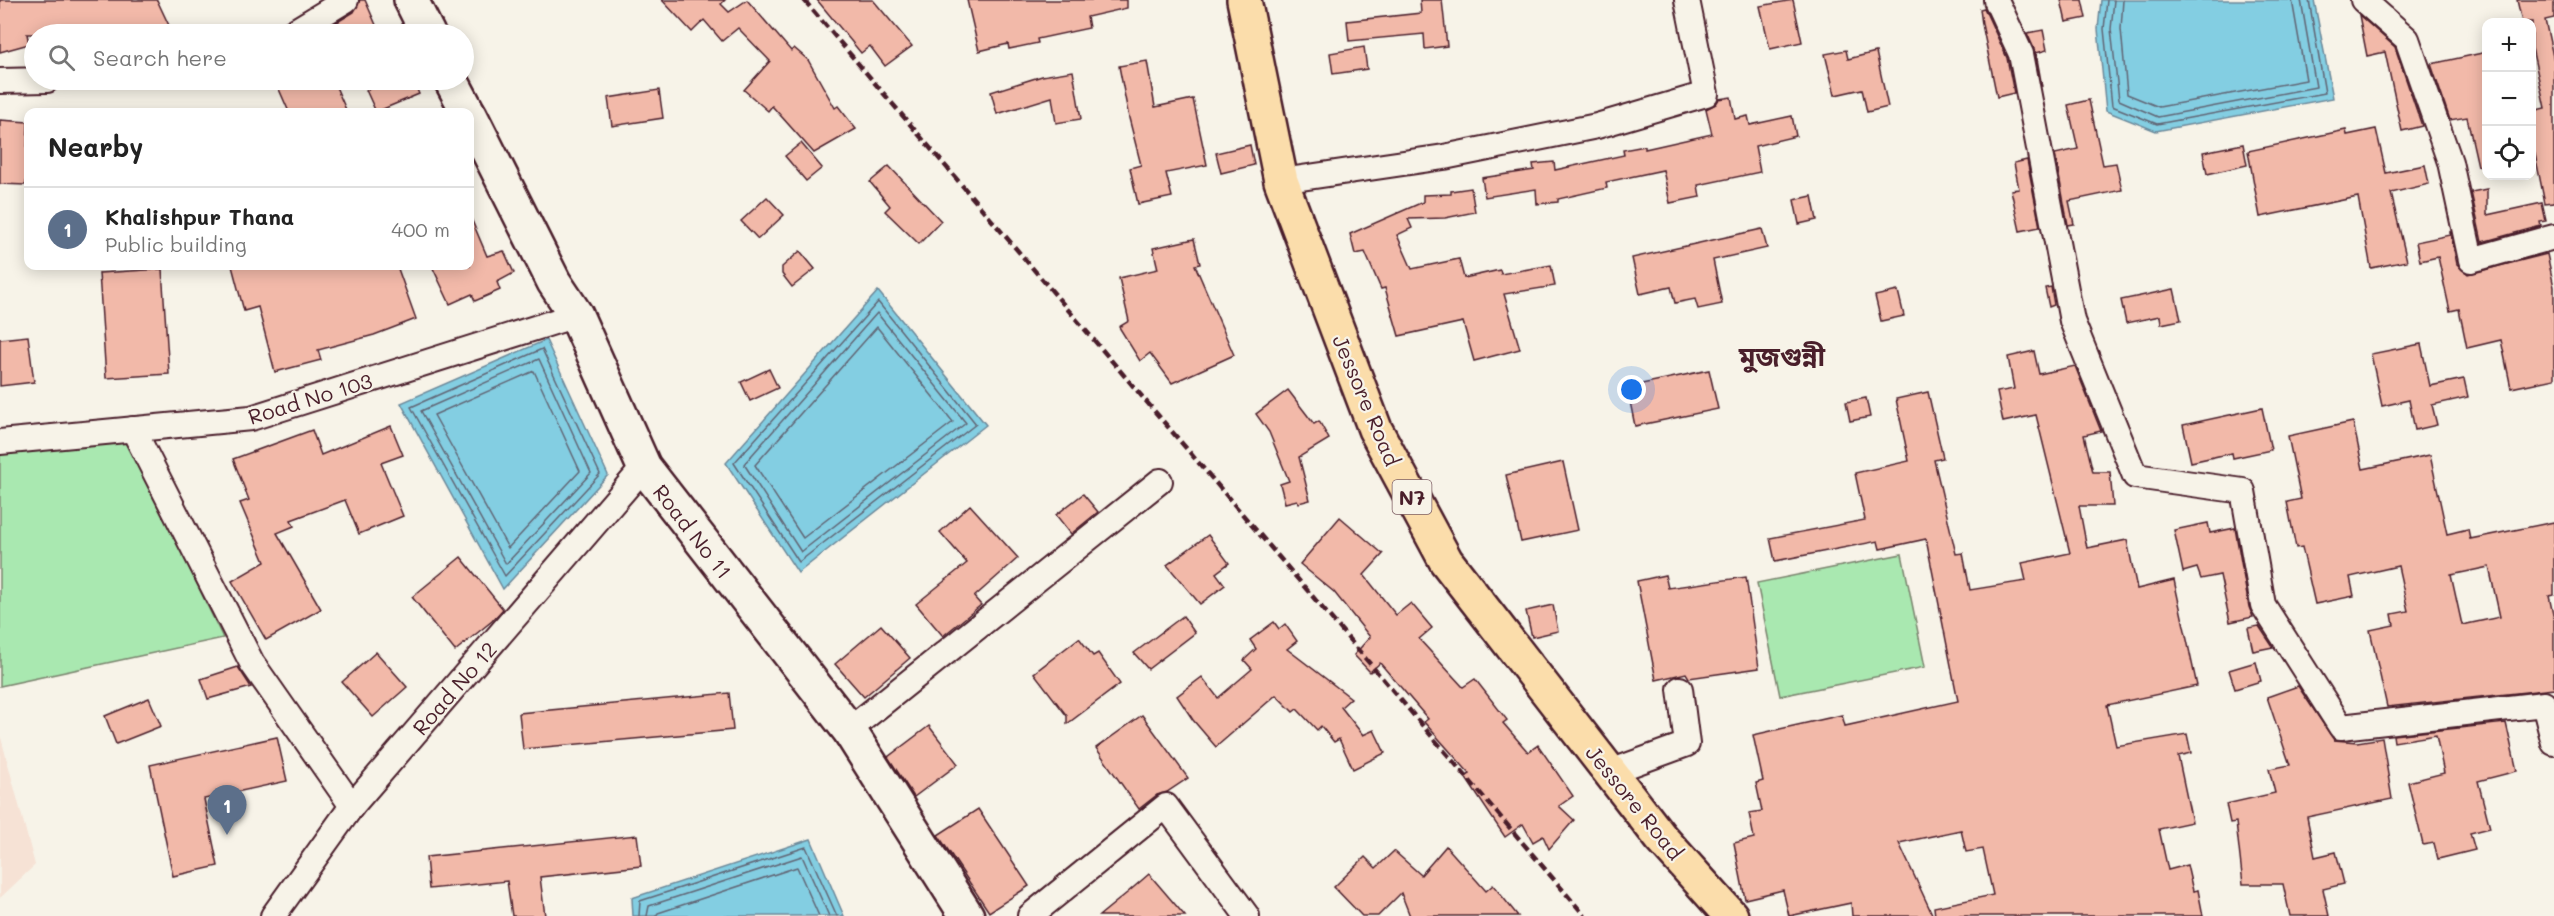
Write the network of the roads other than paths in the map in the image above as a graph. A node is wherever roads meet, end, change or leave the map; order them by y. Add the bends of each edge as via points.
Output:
1 (346, 0) edge
2 (411, 0) edge
3 (1244, 0) edge
4 (1996, 0) edge
5 (2363, 0) edge
6 (1693, 2) edge
7 (306, 24) edge
8 (423, 24) edge
9 (24, 80) edge
10 (0, 81) edge
11 (456, 90) edge
12 (466, 108) edge
13 (474, 124) edge
14 (1281, 181) junction
15 (2554, 237) edge
16 (576, 315) junction
17 (133, 429) junction
18 (0, 442) edge
19 (644, 467) junction
20 (1160, 481) dead end
21 (1680, 690) dead end
22 (849, 730) junction
23 (2554, 743) edge
24 (1610, 772) junction
25 (352, 806) junction
26 (273, 916) edge
27 (968, 916) edge
28 (1030, 916) edge
29 (1247, 916) edge
30 (1731, 916) edge

1 - 7 street
2 - 8 street
3 - 14 highway, Jessore Road / N7
4 - 23 street via 2021,54 2072,321 2135,476 2243,491 2264,605 2341,727 2544,704
5 - 15 street via 2407,39 2450,162 2471,260
6 - 14 street via 1706,94 1597,126 1456,155
9 - 10 street
11 - 12 street, Road No 11
13 - 16 street, Road No 11 via 554,282
14 - 24 highway, Jessore Road / N7 via 1375,429 1446,561
16 - 17 street, Road No 103 via 252,418
16 - 19 street, Road No 11
17 - 18 street, Road No 103
17 - 25 street via 252,663
19 - 22 street, Road No 11
19 - 25 street, Road No 12
20 - 22 street
21 - 24 street via 1687,744
22 - 27 street, Road No 11
24 - 30 highway, Jessore Road / N7 via 1661,838
25 - 26 street, Road No 12
28 - 29 street via 1166,806

